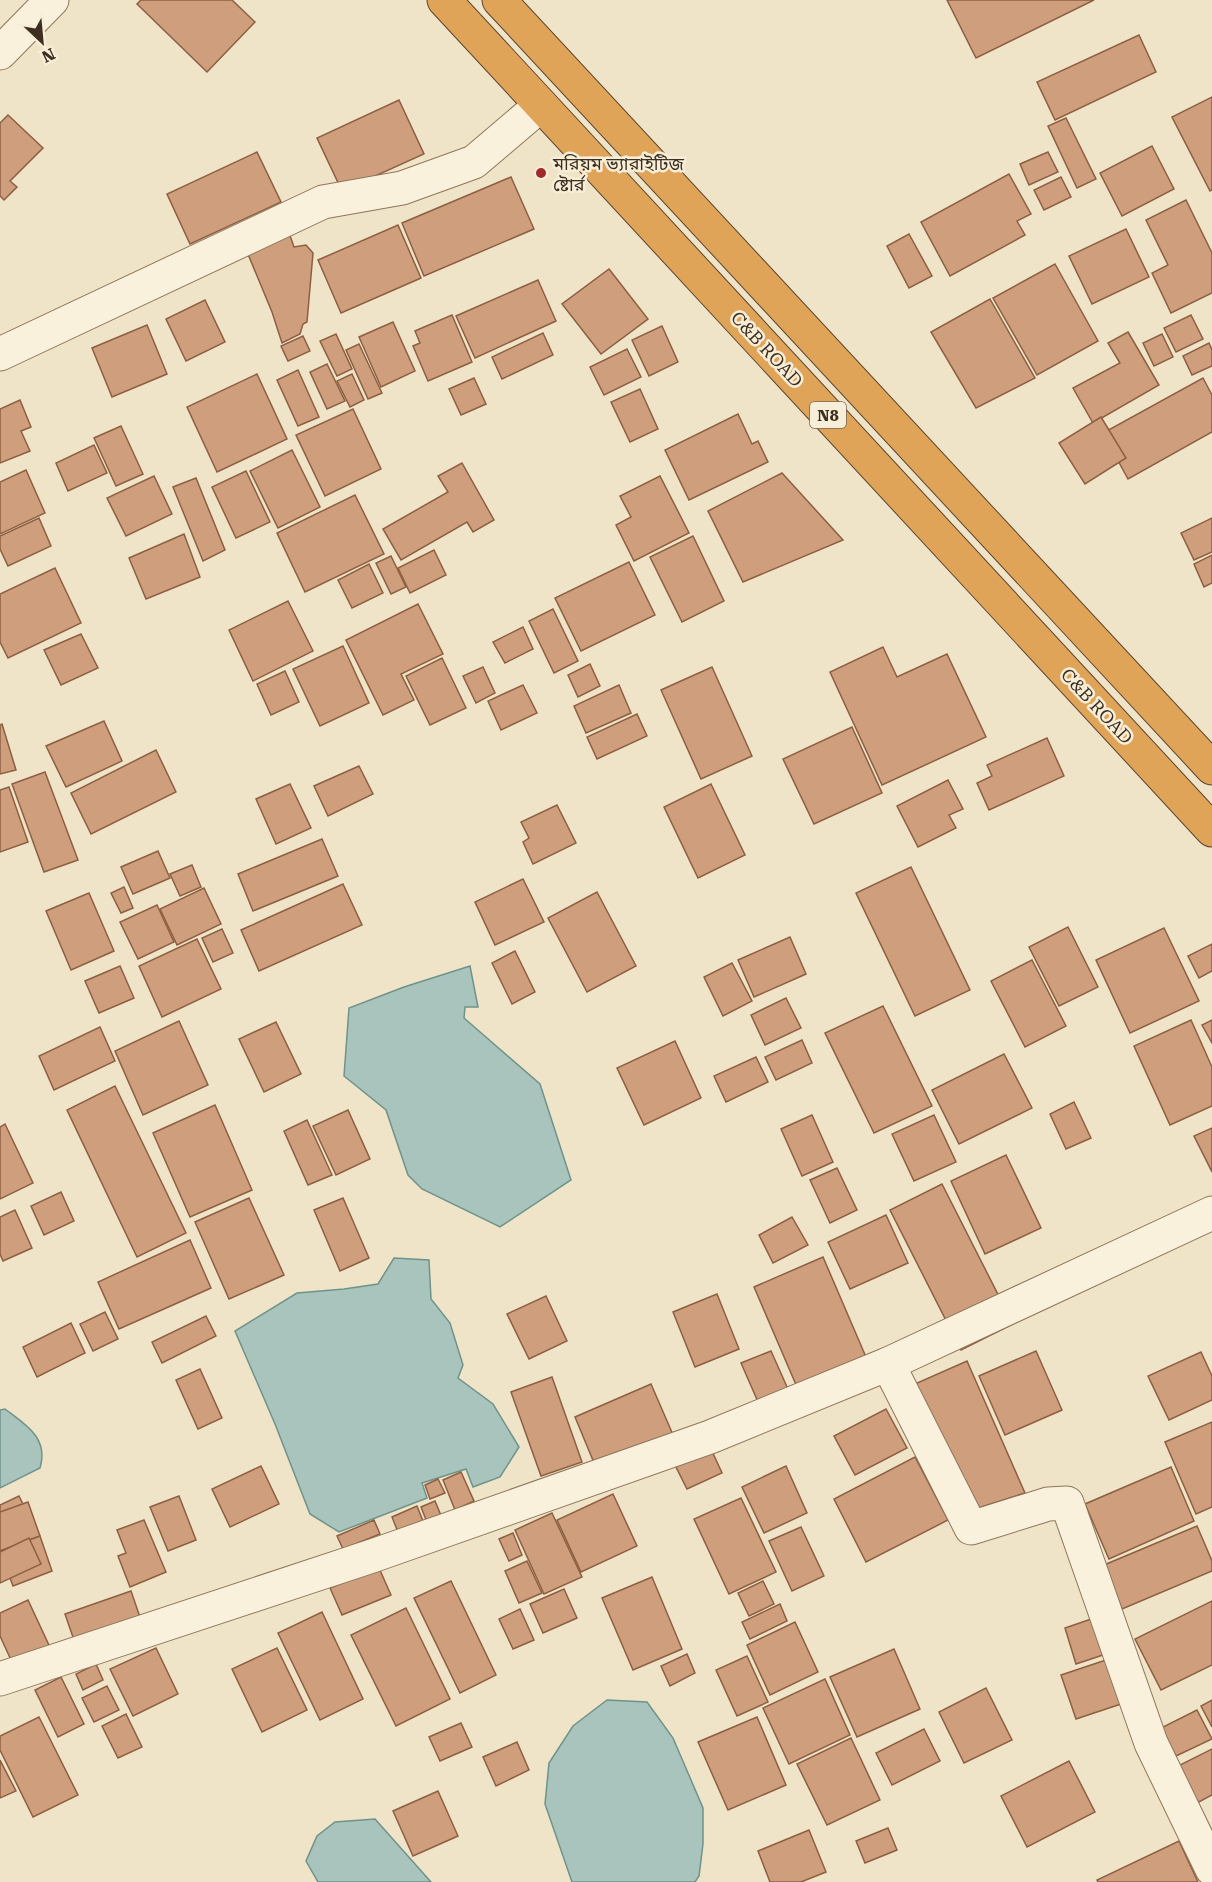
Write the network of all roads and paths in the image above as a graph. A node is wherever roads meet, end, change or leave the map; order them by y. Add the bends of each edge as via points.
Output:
1 (52, 0) edge
2 (444, 0) edge
3 (499, 0) edge
4 (0, 53) edge
5 (541, 105) junction
6 (0, 354) edge
7 (1212, 768) edge
8 (1212, 830) edge
9 (1212, 1213) edge
10 (888, 1364) junction
11 (0, 1679) edge
12 (1212, 1869) edge

1 - 4 street
2 - 5 highway, C&B ROAD / N8
3 - 7 highway, N8
5 - 6 street via 474,162 402,188 323,202
5 - 8 highway, C&B ROAD / N8
9 - 10 street
10 - 11 street via 698,1441 375,1555
10 - 12 street via 971,1528 1048,1504 1066,1503 1151,1743

